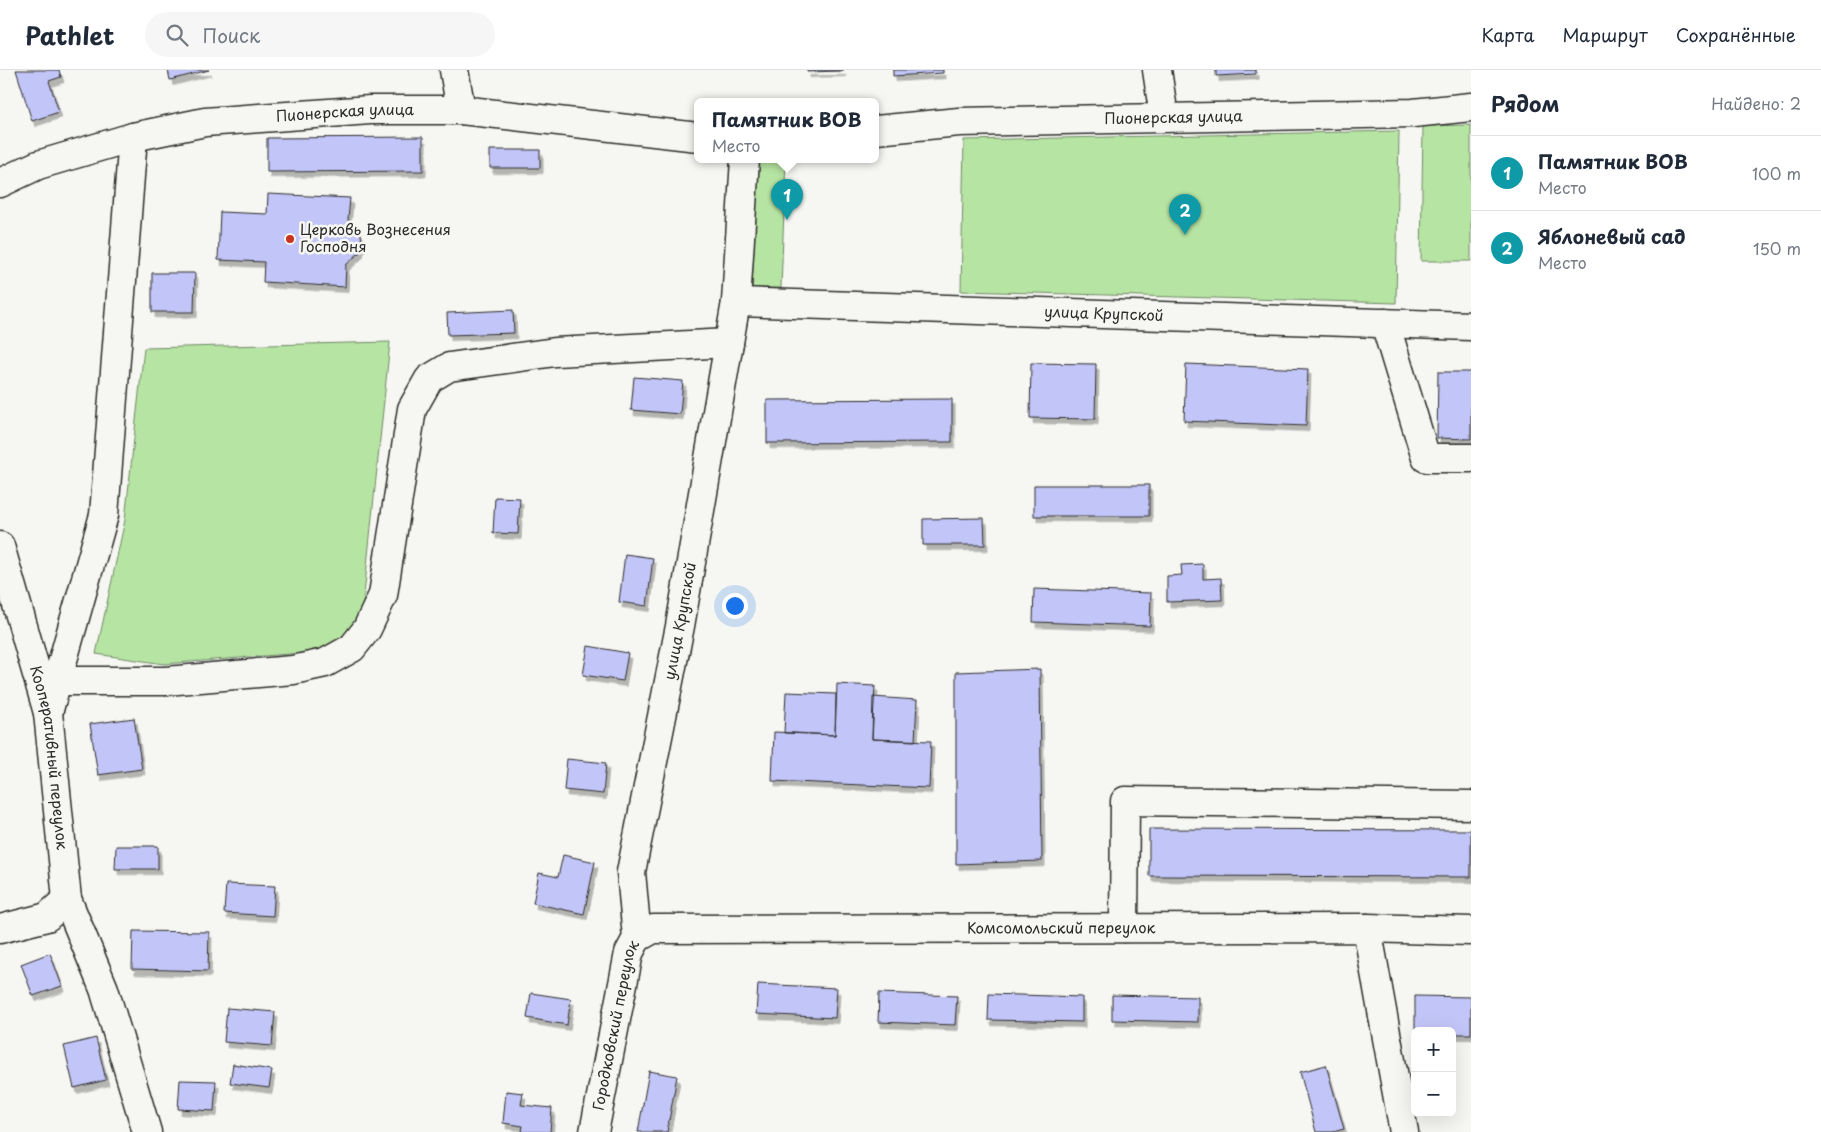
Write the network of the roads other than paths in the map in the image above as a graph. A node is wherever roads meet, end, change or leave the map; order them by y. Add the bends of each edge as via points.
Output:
1 (454, 70) edge
2 (1157, 70) edge
3 (1471, 107) edge
4 (461, 110) junction
5 (1164, 117) junction
6 (879, 130) edge
7 (694, 137) edge
8 (133, 138) junction
9 (745, 163) edge
10 (0, 183) edge
11 (736, 302) junction
12 (1385, 323) junction
13 (1471, 326) edge
14 (729, 342) junction
15 (1471, 458) edge
16 (0, 546) edge
17 (57, 681) junction
18 (48, 713) junction
19 (1471, 805) edge
20 (67, 899) junction
21 (1124, 928) junction
22 (1367, 928) junction
23 (0, 929) edge
24 (1471, 931) edge
25 (645, 933) junction
26 (147, 1132) edge
27 (594, 1132) edge
28 (1404, 1132) edge

1 - 4 street
2 - 5 street
3 - 5 street, Пионерская улица via 1412,113
4 - 7 street, Пионерская улица
4 - 8 street, Пионерская улица via 370,110 205,122
5 - 6 street, Пионерская улица via 958,122
8 - 10 street, Пионерская улица via 38,165
8 - 17 street via 104,515
9 - 11 street, улица Крупской
11 - 12 street, улица Крупской
11 - 14 street, улица Крупской
12 - 13 street, улица Крупской
12 - 15 street via 1426,458
14 - 17 street via 555,352 449,367 429,379 412,409 383,595 368,629 352,648 325,664 293,670 166,681
14 - 25 street, улица Крупской via 680,626 631,872
16 - 18 street, Кооперативный переулок
17 - 18 street
18 - 20 street, Кооперативный переулок
19 - 21 street via 1125,801
20 - 23 street via 47,917
20 - 26 street, Кооперативный переулок via 104,989
21 - 22 street, Комсомольский переулок
21 - 25 street, Комсомольский переулок
22 - 24 street, Комсомольский переулок
22 - 28 street
25 - 27 street, Городковский переулок via 628,953

